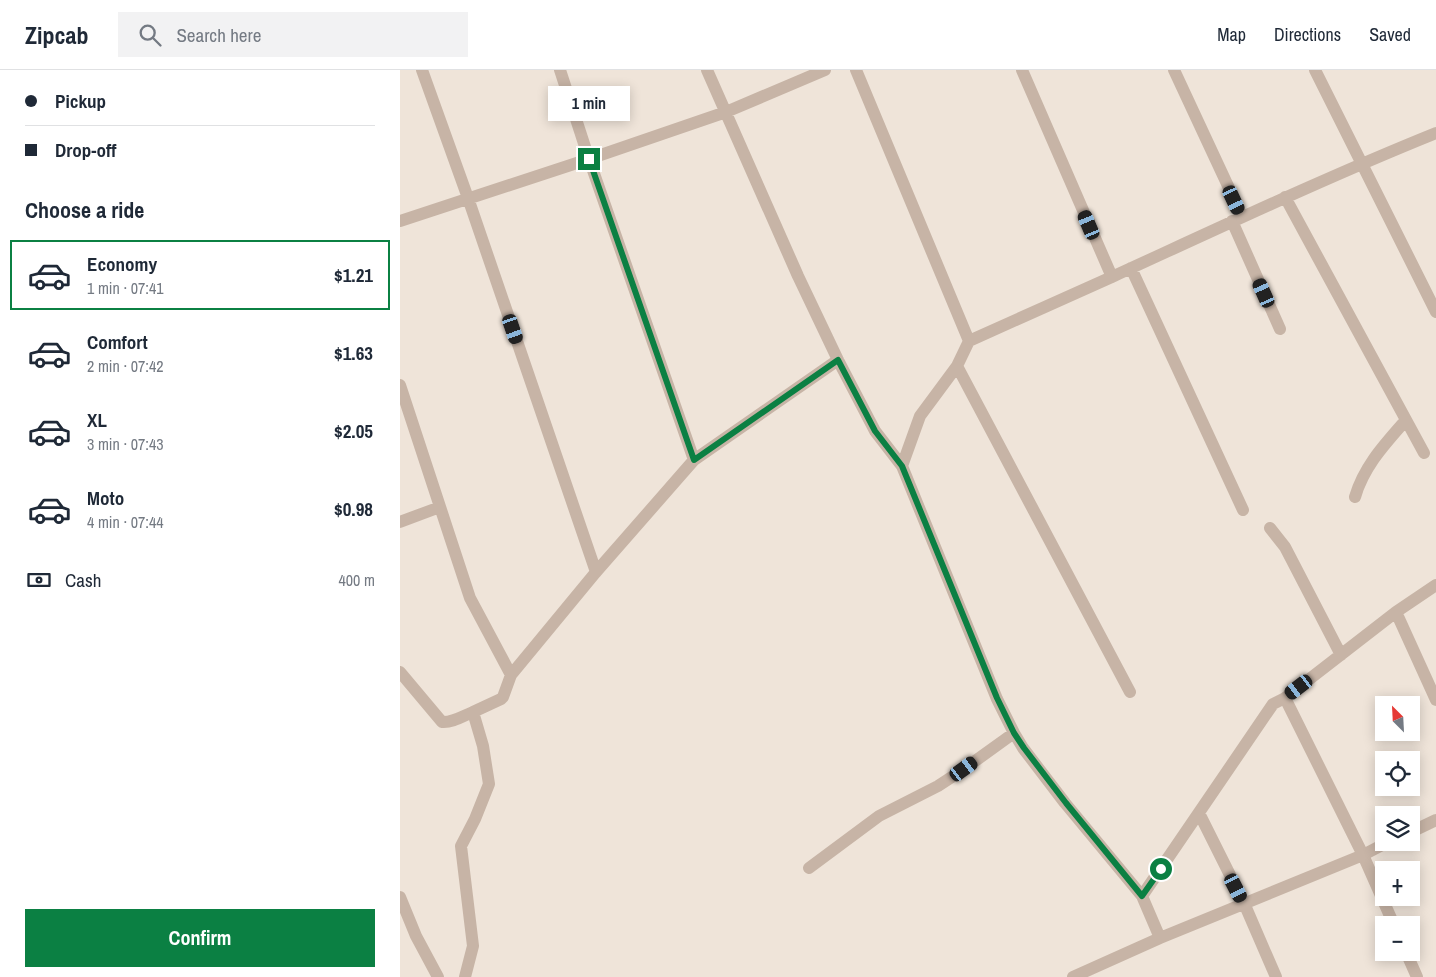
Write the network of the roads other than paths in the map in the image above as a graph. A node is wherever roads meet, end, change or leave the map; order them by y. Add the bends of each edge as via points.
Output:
1 (422, 70) edge
2 (560, 70) edge
3 (707, 70) edge
4 (825, 70) edge
5 (856, 70) edge
6 (1022, 70) edge
7 (1174, 70) edge
8 (1314, 70) edge
9 (726, 112) junction
10 (1436, 133) edge
11 (589, 159) junction
12 (1360, 163) junction
13 (1285, 197) junction
14 (468, 198) junction
15 (1237, 218) junction
16 (400, 220) edge
17 (1130, 268) junction
18 (1112, 277) junction
19 (1436, 312) edge
20 (1280, 329) dead end
21 (968, 340) junction
22 (838, 360) junction
23 (957, 366) junction
24 (400, 386) edge
25 (1406, 420) junction
26 (1424, 454) dead end
27 (694, 460) junction
28 (902, 466) junction
29 (1355, 497) dead end
30 (440, 507) junction
31 (1243, 510) dead end
32 (400, 522) edge
33 (1270, 528) dead end
34 (596, 572) junction
35 (1436, 585) edge
36 (1396, 612) junction
37 (1341, 655) junction
38 (400, 672) edge
39 (511, 675) junction
40 (1130, 692) dead end
41 (1285, 698) junction
42 (1436, 700) edge
43 (473, 712) junction
44 (1014, 733) junction
45 (1199, 813) junction
46 (1436, 820) edge
47 (1420, 828) edge
48 (1375, 848) edge
49 (1363, 854) junction
50 (809, 868) dead end
51 (1142, 896) junction
52 (400, 897) edge
53 (1244, 903) junction
54 (1390, 916) edge
55 (1160, 938) junction
56 (1410, 961) edge
57 (438, 977) edge
58 (466, 977) edge
59 (1073, 977) edge
60 (1276, 977) edge
61 (1417, 977) edge

1 - 14 street
2 - 11 street
3 - 9 street
4 - 9 street
5 - 21 street
6 - 18 street
7 - 15 street
8 - 12 street
9 - 11 street
9 - 22 street
10 - 12 street
11 - 14 street
11 - 27 street
12 - 13 street
12 - 19 street
13 - 15 street
13 - 25 street
14 - 16 street
14 - 34 street
15 - 17 street
15 - 20 street
17 - 18 street
17 - 31 street
18 - 21 street
21 - 23 street
22 - 27 street
22 - 28 street via 875,431
23 - 28 street via 920,416
23 - 40 street
24 - 30 street
25 - 26 street
25 - 29 street via 1366,468
27 - 34 street
28 - 44 street
30 - 32 street
30 - 39 street via 470,598
33 - 37 street via 1285,547
34 - 39 street
35 - 36 street
36 - 37 street
36 - 42 street
37 - 41 street
38 - 43 street via 442,722
39 - 43 street via 501,699
41 - 45 street via 1273,704
41 - 49 street
43 - 58 street via 489,784 461,846 472,946
44 - 50 street via 938,786 879,816
44 - 51 street
45 - 51 street
45 - 53 street
46 - 47 street
48 - 49 street
49 - 53 street
49 - 54 street
51 - 55 street
52 - 57 street
53 - 55 street
53 - 60 street
55 - 59 street
56 - 61 street

